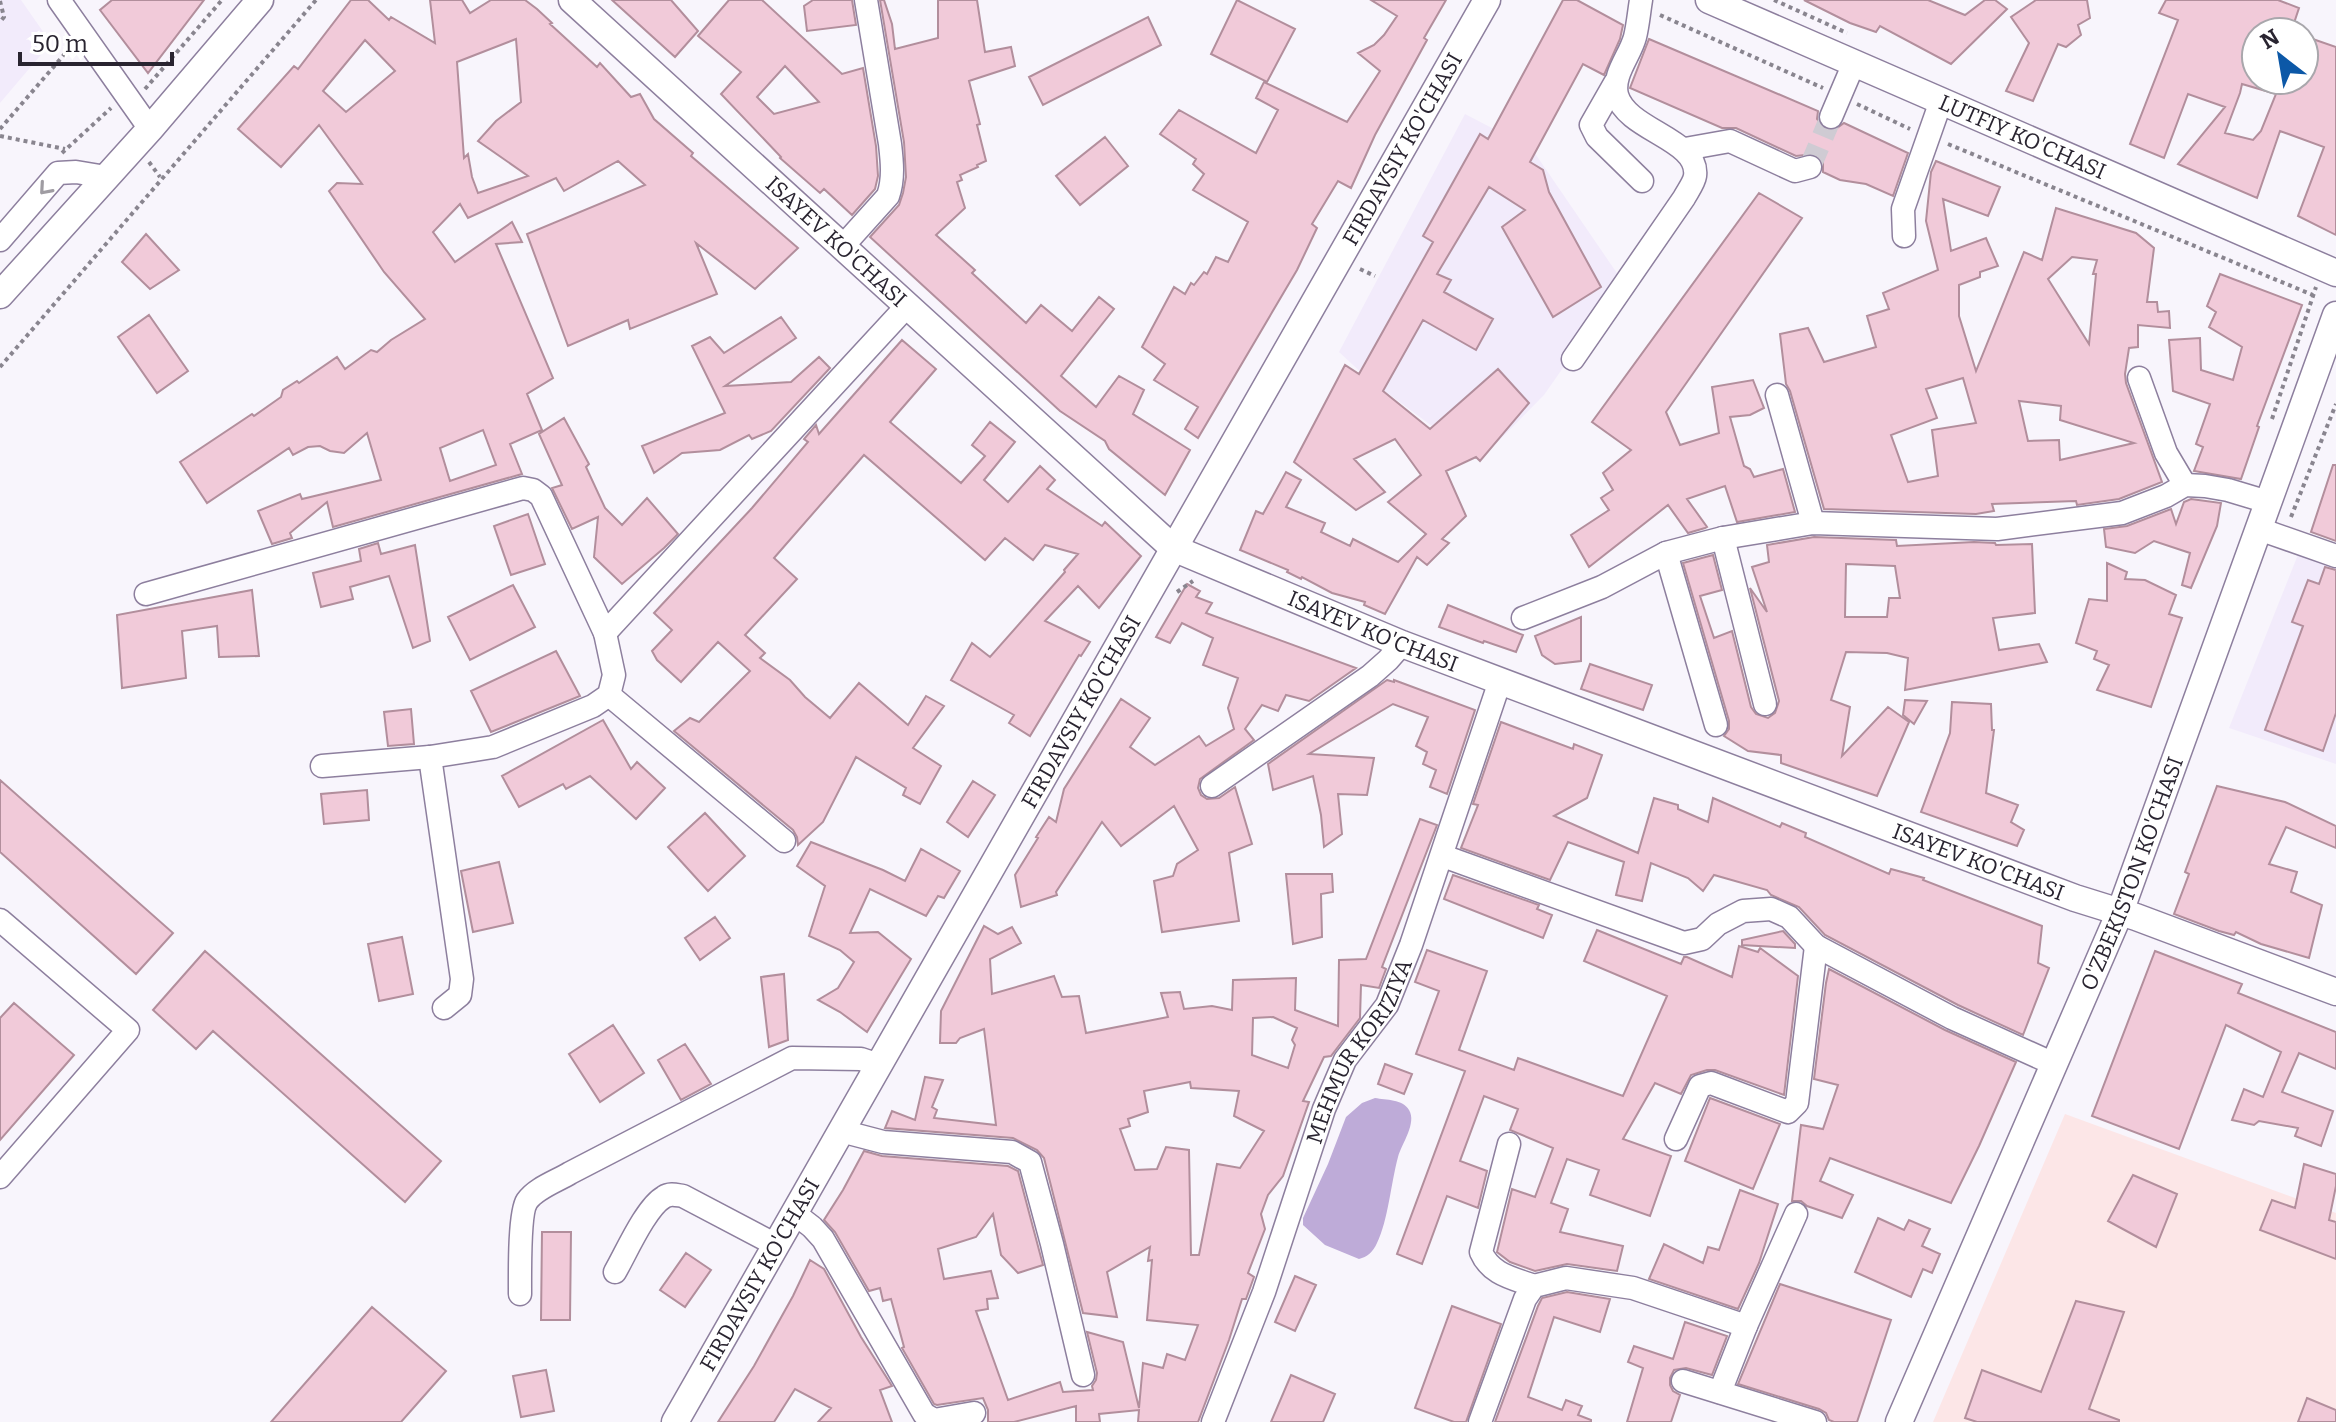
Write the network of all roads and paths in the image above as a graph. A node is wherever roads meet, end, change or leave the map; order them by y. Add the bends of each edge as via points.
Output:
1 (59, 0) edge
2 (260, 0) edge
3 (316, 0) edge
4 (572, 0) edge
5 (866, 0) edge
6 (1487, 0) edge
7 (1709, 0) edge
8 (0, 1) edge
9 (1641, 3) edge
10 (0, 22) edge
11 (69, 49) dead end
12 (1854, 63) junction
13 (1615, 83) junction
14 (1842, 97) junction
15 (1941, 101) junction
16 (1831, 117) tunnel mouth
17 (0, 129) edge
18 (150, 129) junction
19 (0, 136) edge
20 (1928, 136) junction
21 (65, 149) dead end
22 (1685, 149) junction
23 (1810, 167) dead end
24 (106, 177) junction
25 (1642, 181) dead end
26 (1904, 236) dead end
27 (0, 240) edge
28 (843, 246) junction
29 (2329, 270) edge
30 (0, 295) edge
31 (2313, 295) junction
32 (907, 306) junction
33 (2330, 307) edge
34 (1573, 359) dead end
35 (0, 367) edge
36 (2139, 378) dead end
37 (1777, 395) dead end
38 (2336, 404) edge
39 (2270, 423) dead end
40 (2185, 485) junction
41 (2268, 502) junction
42 (1813, 523) junction
43 (2271, 533) junction
44 (1723, 538) junction
45 (1173, 548) junction
46 (1666, 553) junction
47 (2336, 556) edge
48 (1214, 566) junction
49 (1175, 593) dead end
50 (146, 594) dead end
51 (1523, 618) dead end
52 (605, 633) junction
53 (1402, 644) junction
54 (1500, 681) junction
55 (609, 695) junction
56 (1765, 704) dead end
57 (1716, 725) dead end
58 (430, 757) junction
59 (322, 766) dead end
60 (1212, 786) dead end
61 (784, 841) dead end
62 (1443, 856) junction
63 (2120, 912) junction
64 (0, 920) edge
65 (1816, 946) junction
66 (2336, 992) edge
67 (444, 1008) dead end
68 (2054, 1064) junction
69 (879, 1065) junction
70 (841, 1131) junction
71 (1676, 1139) dead end
72 (1509, 1144) dead end
73 (0, 1177) edge
74 (794, 1213) junction
75 (1796, 1214) dead end
76 (776, 1245) junction
77 (615, 1272) dead end
78 (1534, 1286) junction
79 (520, 1294) dead end
80 (1746, 1326) junction
81 (1083, 1375) dead end
82 (1683, 1381) dead end
83 (1720, 1392) junction
84 (974, 1413) dead end
85 (675, 1422) edge
86 (1213, 1422) edge
87 (1480, 1422) edge
88 (1815, 1422) edge
89 (1899, 1422) edge

1 - 18 street
2 - 18 main road
3 - 35 path
4 - 28 main road, ISAYEV KO'CHASI
5 - 28 street via 891,152 891,188
6 - 45 main road, FIRDAVSIY KO'CHASI
7 - 12 main road, LUTFIY KO'CHASI
8 - 10 path
9 - 13 street via 1635,39
9 - 14 path
11 - 17 path
12 - 14 street
12 - 15 main road, LUTFIY KO'CHASI
13 - 22 street via 1618,99 1638,123
13 - 25 street via 1591,125
14 - 16 street
14 - 20 path
15 - 20 street
15 - 29 main road, LUTFIY KO'CHASI
18 - 24 main road
19 - 21 path
20 - 26 street via 1903,209
20 - 31 path
22 - 23 street via 1730,141 1795,171
22 - 34 street via 1695,176 1684,198
24 -> 27 street via 58,173
24 - 30 main road
28 - 32 main road, ISAYEV KO'CHASI
29 - 31 path
31 - 33 path
31 - 39 path
32 - 45 main road, ISAYEV KO'CHASI
32 - 52 street
33 - 41 main road, O'ZBEKISTON KO'CHASI
36 - 40 street via 2166,453
37 - 42 street
38 - 43 path
40 - 41 street
40 - 42 street via 2122,513 1997,529
41 - 43 main road, O'ZBEKISTON KO'CHASI
42 - 44 street
43 - 47 street
43 - 63 main road, O'ZBEKISTON KO'CHASI
44 - 46 street
44 - 56 street
45 - 48 main road, ISAYEV KO'CHASI
45 - 69 main road, FIRDAVSIY KO'CHASI
46 - 51 street via 1602,587
46 - 57 street
48 - 49 path
48 - 53 main road, ISAYEV KO'CHASI
50 - 52 street via 523,488 541,496
52 - 55 street via 614,675
53 - 54 main road, ISAYEV KO'CHASI
53 - 60 street via 1370,676
54 - 62 street, MEHMUR KORIZIYA
54 - 63 main road, ISAYEV KO'CHASI
55 - 58 street via 493,747
55 - 61 street
58 - 59 street
58 - 67 street via 462,979 460,995
62 - 65 street via 1684,943 1702,939 1743,911 1771,909 1789,917
62 - 86 street, MEHMUR KORIZIYA via 1387,1005 1345,1060 1324,1109 1264,1292
63 - 66 main road, ISAYEV KO'CHASI
63 - 68 main road, O'ZBEKISTON KO'CHASI
64 - 73 street via 128,1030
65 - 68 street via 1952,1018
65 - 71 street via 1793,1109 1788,1112 1705,1083
68 - 89 main road, O'ZBEKISTON KO'CHASI
69 - 70 main road, FIRDAVSIY KO'CHASI
69 - 79 street via 861,1059 792,1058 535,1194 526,1202 523,1219
70 - 74 main road, FIRDAVSIY KO'CHASI
70 - 81 street via 883,1142 1012,1152 1030,1162
72 - 78 street via 1481,1252 1495,1271
74 - 76 main road, FIRDAVSIY KO'CHASI
74 - 84 street via 823,1239 924,1414 934,1420
75 - 80 street
76 - 77 street via 683,1196 671,1195 649,1210
76 - 85 main road, FIRDAVSIY KO'CHASI
78 - 80 street via 1566,1278 1633,1288
78 - 87 street
80 - 83 street
82 - 83 street
83 - 88 street

